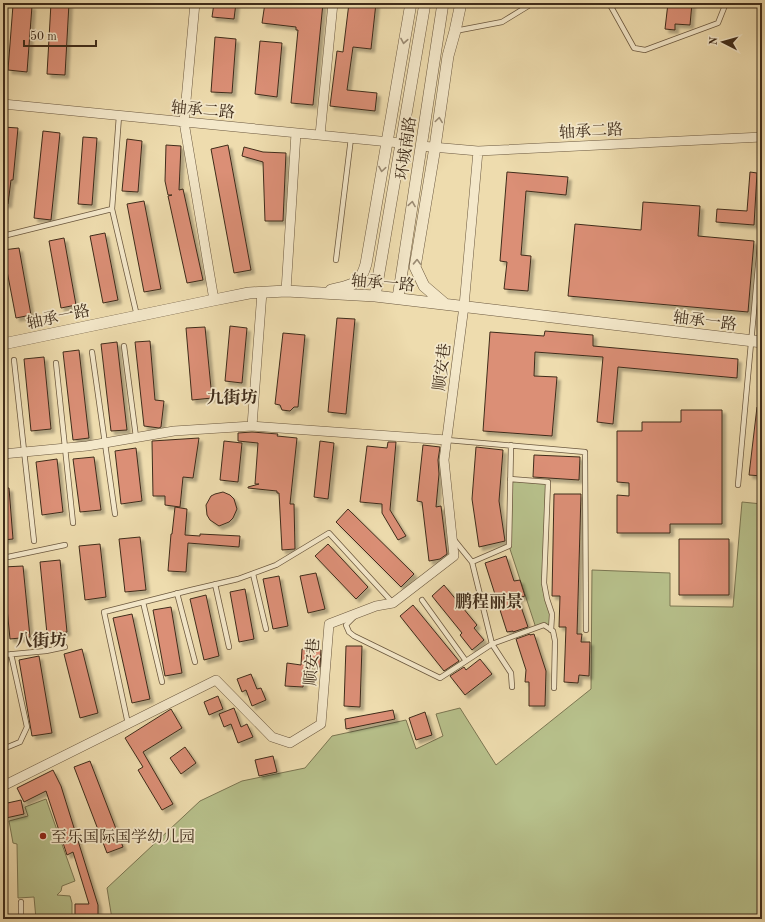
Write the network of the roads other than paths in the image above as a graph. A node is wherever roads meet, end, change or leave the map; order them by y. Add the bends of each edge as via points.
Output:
1 (195, 3) edge
2 (333, 3) edge
3 (411, 3) edge
4 (424, 3) edge
5 (443, 3) edge
6 (461, 3) edge
7 (533, 3) edge
8 (609, 3) edge
9 (726, 3) edge
10 (455, 31) junction
11 (3, 104) edge
12 (118, 116) junction
13 (184, 122) junction
14 (296, 133) junction
15 (320, 135) junction
16 (762, 137) edge
17 (351, 138) junction
18 (386, 142) junction
19 (400, 143) junction
20 (421, 146) junction
21 (435, 147) junction
22 (478, 151) junction
23 (112, 209) junction
24 (762, 223) edge
25 (3, 236) edge
26 (336, 260) dead end
27 (286, 291) junction
28 (262, 292) junction
29 (319, 293) junction
30 (375, 296) junction
31 (398, 298) junction
32 (214, 300) junction
33 (445, 304) junction
34 (464, 306) junction
35 (137, 316) junction
36 (757, 342) edge
37 (3, 344) edge
38 (124, 346) dead end
39 (92, 352) dead end
40 (14, 360) dead end
41 (56, 363) dead end
42 (252, 426) junction
43 (136, 437) junction
44 (448, 440) junction
45 (104, 443) junction
46 (511, 445) junction
47 (65, 448) junction
48 (24, 452) junction
49 (3, 454) edge
50 (510, 479) junction
51 (738, 485) dead end
52 (115, 514) dead end
53 (73, 523) dead end
54 (453, 538) junction
55 (34, 541) dead end
56 (65, 545) dead end
57 (3, 558) edge
58 (472, 562) junction
59 (253, 574) junction
60 (215, 584) junction
61 (177, 593) junction
62 (422, 600) dead end
63 (143, 602) junction
64 (393, 604) junction
65 (363, 611) junction
66 (266, 629) dead end
67 (551, 630) junction
68 (586, 630) dead end
69 (492, 644) junction
70 (65, 646) dead end
71 (229, 647) dead end
72 (7, 654) edge
73 (466, 661) junction
74 (195, 662) dead end
75 (162, 682) dead end
76 (512, 686) dead end
77 (554, 688) dead end
78 (3, 693) edge
79 (128, 724) junction
80 (3, 749) edge
81 (3, 786) edge
82 (21, 902) dead end
83 (21, 919) edge

1 - 13 street
2 - 15 street
3 -> 18 street
4 - 19 street, 环城南路
5 - 20 street, 环城南路
6 - 10 street
7 - 10 lane via 502,22
8 - 9 lane via 634,48 645,50 718,23
21 -> 10 street via 448,56
11 - 12 street, 轴承二路
12 - 13 street, 轴承二路
12 - 23 lane
13 - 14 street, 轴承二路
13 - 32 street
14 - 15 street, 轴承二路
14 - 27 street
15 - 17 street, 轴承二路
16 - 22 street, 轴承二路
17 - 18 street, 轴承二路
17 - 26 lane
18 - 19 street, 轴承二路
18 -> 29 street via 363,275 353,285
19 - 30 street, 环城南路
20 - 21 street, 轴承二路
31 -> 20 street, 环城南路
21 - 22 street, 轴承二路
33 -> 21 street via 424,286 415,267
22 - 34 street, 顺安巷
23 - 25 lane
23 - 35 lane
24 - 36 lane
27 - 28 street, 轴承一路
27 - 29 street, 轴承一路
28 - 32 street, 轴承一路
28 - 42 street
29 - 30 street, 轴承一路
30 - 31 street, 轴承一路
31 - 33 street, 轴承一路
32 - 35 street, 轴承一路
33 - 34 street, 轴承一路
34 - 36 street, 轴承一路
34 - 44 street, 顺安巷
35 - 37 street, 轴承一路
36 - 51 lane
38 - 43 lane
39 - 45 lane
40 - 48 lane
41 - 47 lane
42 - 43 street via 174,430
42 - 44 street
43 - 45 street
44 - 46 lane
44 - 54 street, 顺安巷 via 444,460
45 - 47 street
45 - 52 lane
46 - 50 lane
46 - 68 lane via 585,452
47 - 48 street
47 - 53 lane
48 - 49 street
48 - 55 lane
50 - 58 lane via 508,546
50 - 67 lane via 548,482 544,583 552,614
54 - 58 lane
54 - 64 street, 顺安巷 via 454,556
56 - 57 lane
58 - 69 lane
59 - 60 lane
59 - 64 lane via 276,565 329,533
59 - 66 lane
60 - 61 lane
60 - 71 lane
61 - 63 lane
61 - 74 lane
62 - 73 lane
63 - 75 lane
63 - 79 lane via 104,612
64 - 65 street, 顺安巷
65 - 73 lane via 346,625 349,632 440,678
65 - 79 street, 顺安巷 via 329,624 322,724 290,743 272,737 216,680
67 - 69 lane via 544,625
67 - 77 lane via 555,641
69 - 73 lane
69 - 76 lane via 511,674
70 - 72 lane via 46,651
72 - 78 lane
72 - 80 lane via 27,727 20,742
79 - 81 street, 顺安巷
82 - 83 lane

